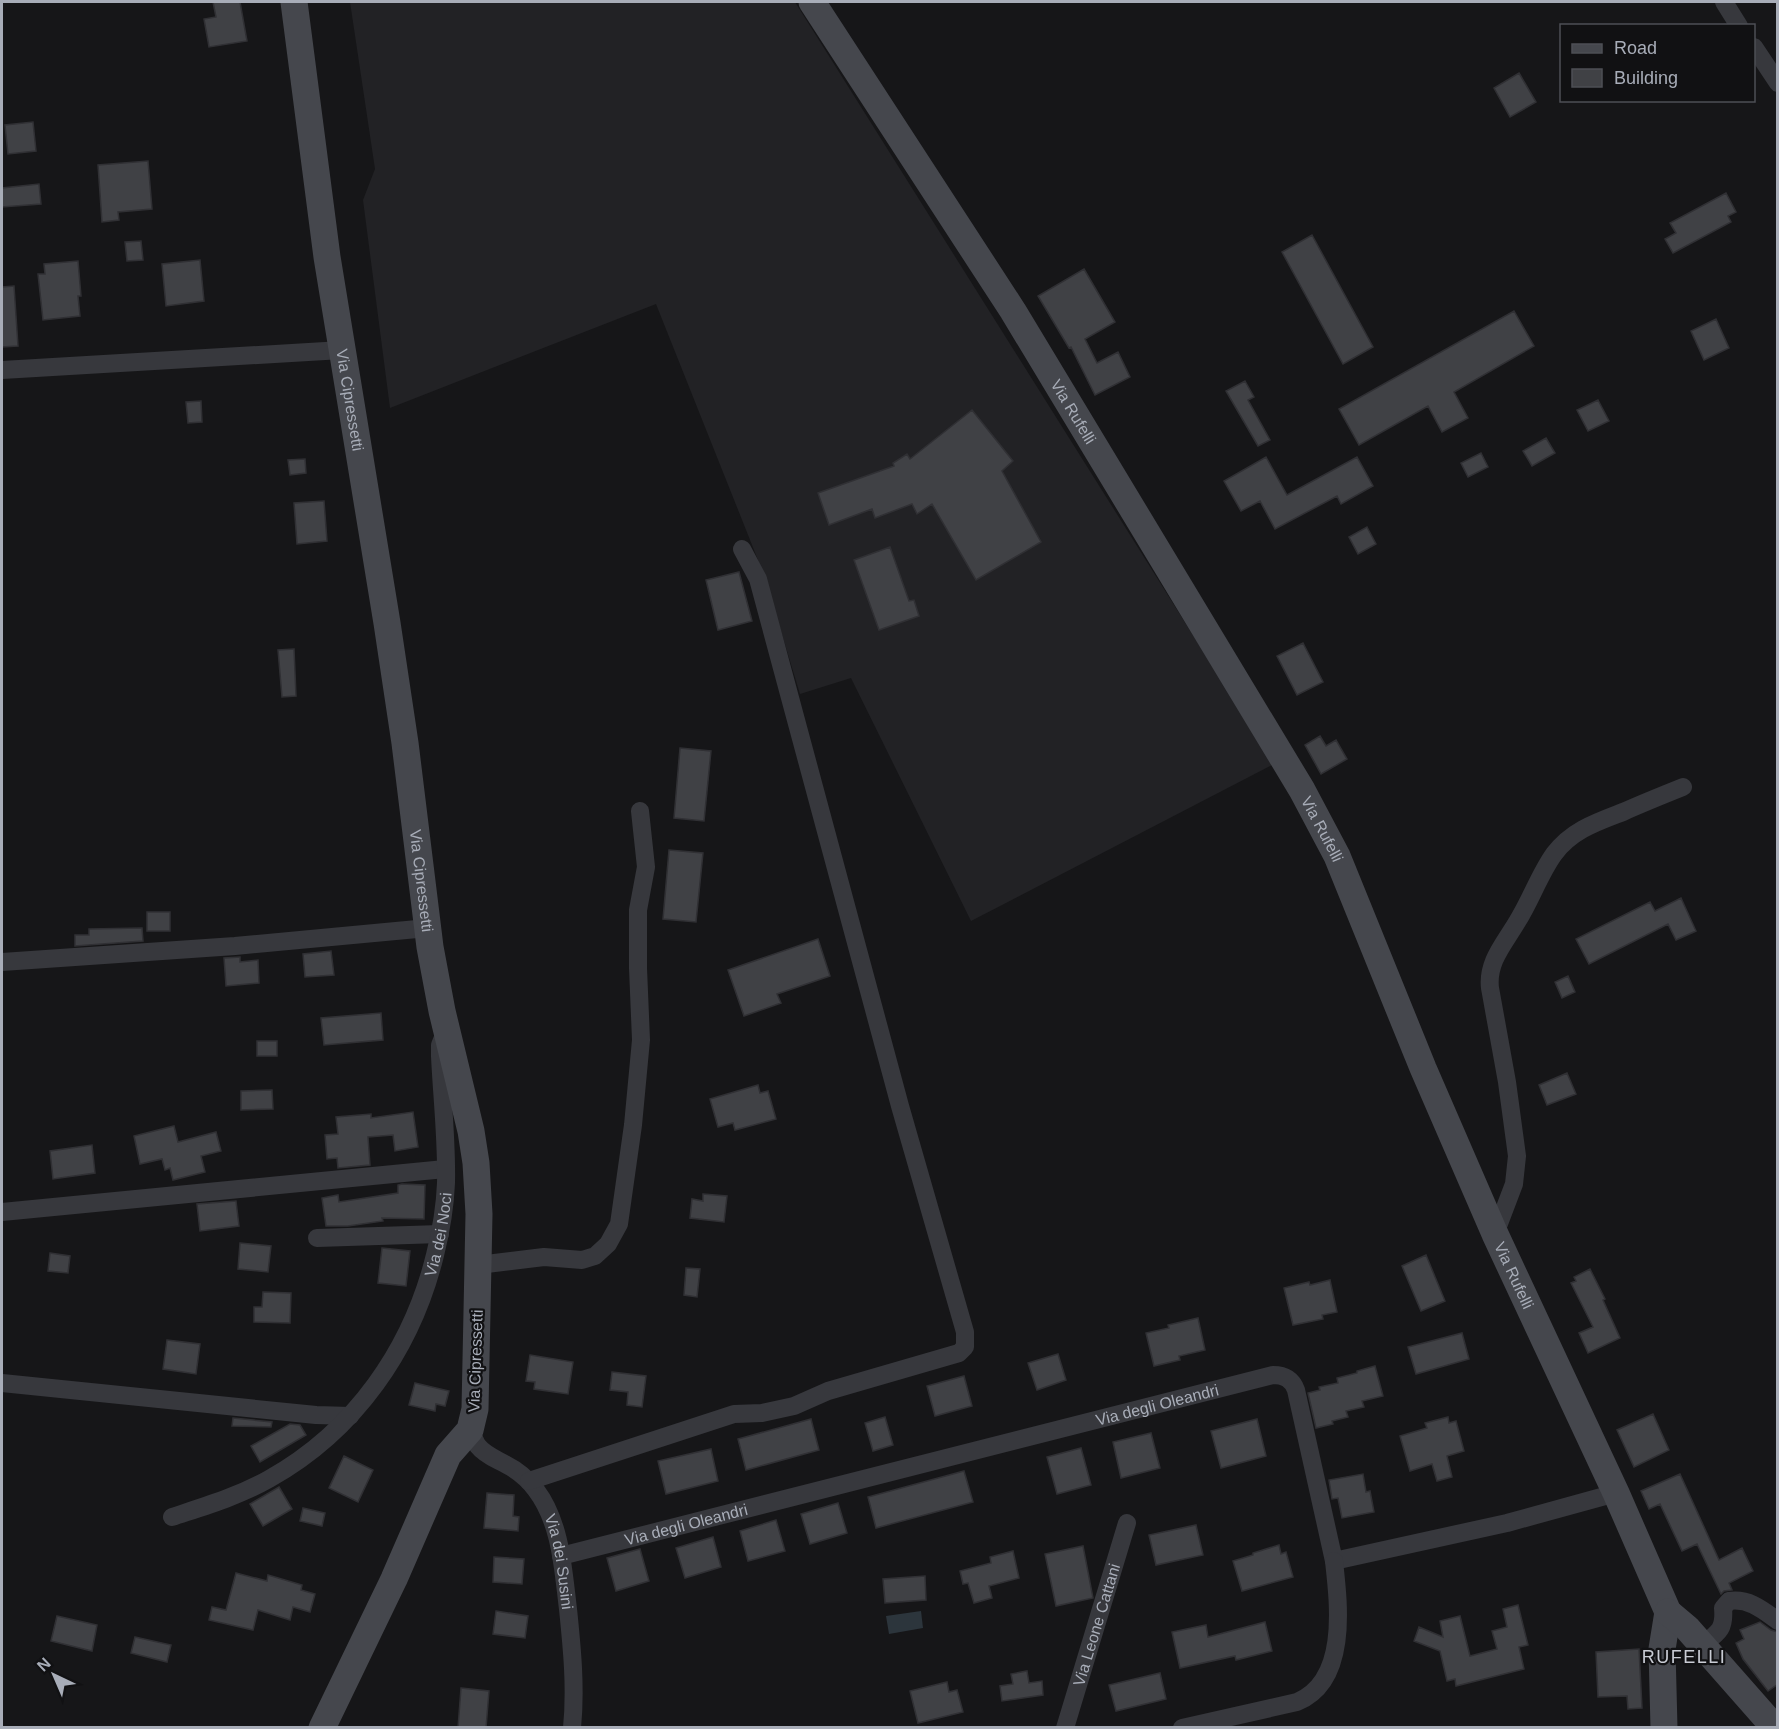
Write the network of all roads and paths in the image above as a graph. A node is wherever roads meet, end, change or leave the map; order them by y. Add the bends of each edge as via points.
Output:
1 (294, 2) edge
2 (812, 2) edge
3 (1724, 2) edge
4 (1738, 24) edge
5 (1755, 48) edge
6 (1778, 83) edge
7 (342, 350) junction
8 (2, 370) edge
9 (742, 549) dead end
10 (1683, 787) dead end
11 (640, 811) dead end
12 (428, 928) junction
13 (2, 962) edge
14 (447, 1031) junction
15 (446, 1169) junction
16 (2, 1212) edge
17 (440, 1234) junction
18 (1495, 1234) junction
19 (317, 1238) dead end
20 (478, 1265) junction
21 (2, 1383) edge
22 (350, 1416) junction
23 (470, 1430) junction
24 (529, 1482) junction
25 (1616, 1493) junction
26 (172, 1517) dead end
27 (1127, 1523) dead end
28 (561, 1556) junction
29 (1334, 1561) junction
30 (1668, 1612) junction
31 (1778, 1621) edge
32 (1702, 1645) junction
33 (1256, 1720) edge
34 (322, 1728) edge
35 (572, 1728) edge
36 (1065, 1728) edge
37 (1182, 1728) edge
38 (1664, 1728) edge
39 (1774, 1728) edge

1 - 7 street, Via Cipressetti
2 - 18 street, Via Rufelli via 1013,311 1318,818
3 - 4 street
5 - 6 street
7 - 8 street
7 - 12 street, Via Cipressetti via 389,634
9 - 24 street via 758,579 965,1332 965,1347 958,1353 794,1406 734,1414
10 - 18 street via 1570,837 1545,869 1492,963 1490,988 1517,1166
11 - 20 street via 646,867 638,910 641,1040 619,1224 608,1244 595,1256 582,1260 544,1257
12 - 13 street
12 - 14 street, Via Cipressetti
14 - 15 street, Via dei Noci via 441,1040 440,1056
14 - 20 street, Via Cipressetti via 474,1146
15 - 16 street
15 - 17 street, Via dei Noci
17 - 19 street
17 - 22 street, Via dei Noci via 422,1301 407,1336 379,1381
18 - 25 street, Via Rufelli
20 - 23 street, Via Cipressetti via 475,1408
21 - 22 street
22 - 26 street, Via dei Noci via 316,1447 267,1480
23 - 24 street, Via dei Susini via 485,1453
23 - 34 street, Via Cipressetti via 448,1455
24 - 28 street, Via dei Susini via 548,1512
25 - 29 street via 1507,1523
25 - 30 street, Via Rufelli
27 - 36 street, Via Leone Cattani
28 - 29 street, Via degli Oleandri via 1279,1375 1289,1379 1296,1390
28 - 35 street, Via dei Susini via 573,1671
29 - 33 street via 1338,1624 1323,1682 1311,1695
30 - 32 street
30 - 38 street via 1662,1649
31 - 32 street via 1756,1605 1729,1601 1723,1608 1720,1631
32 - 39 street
33 - 37 street

